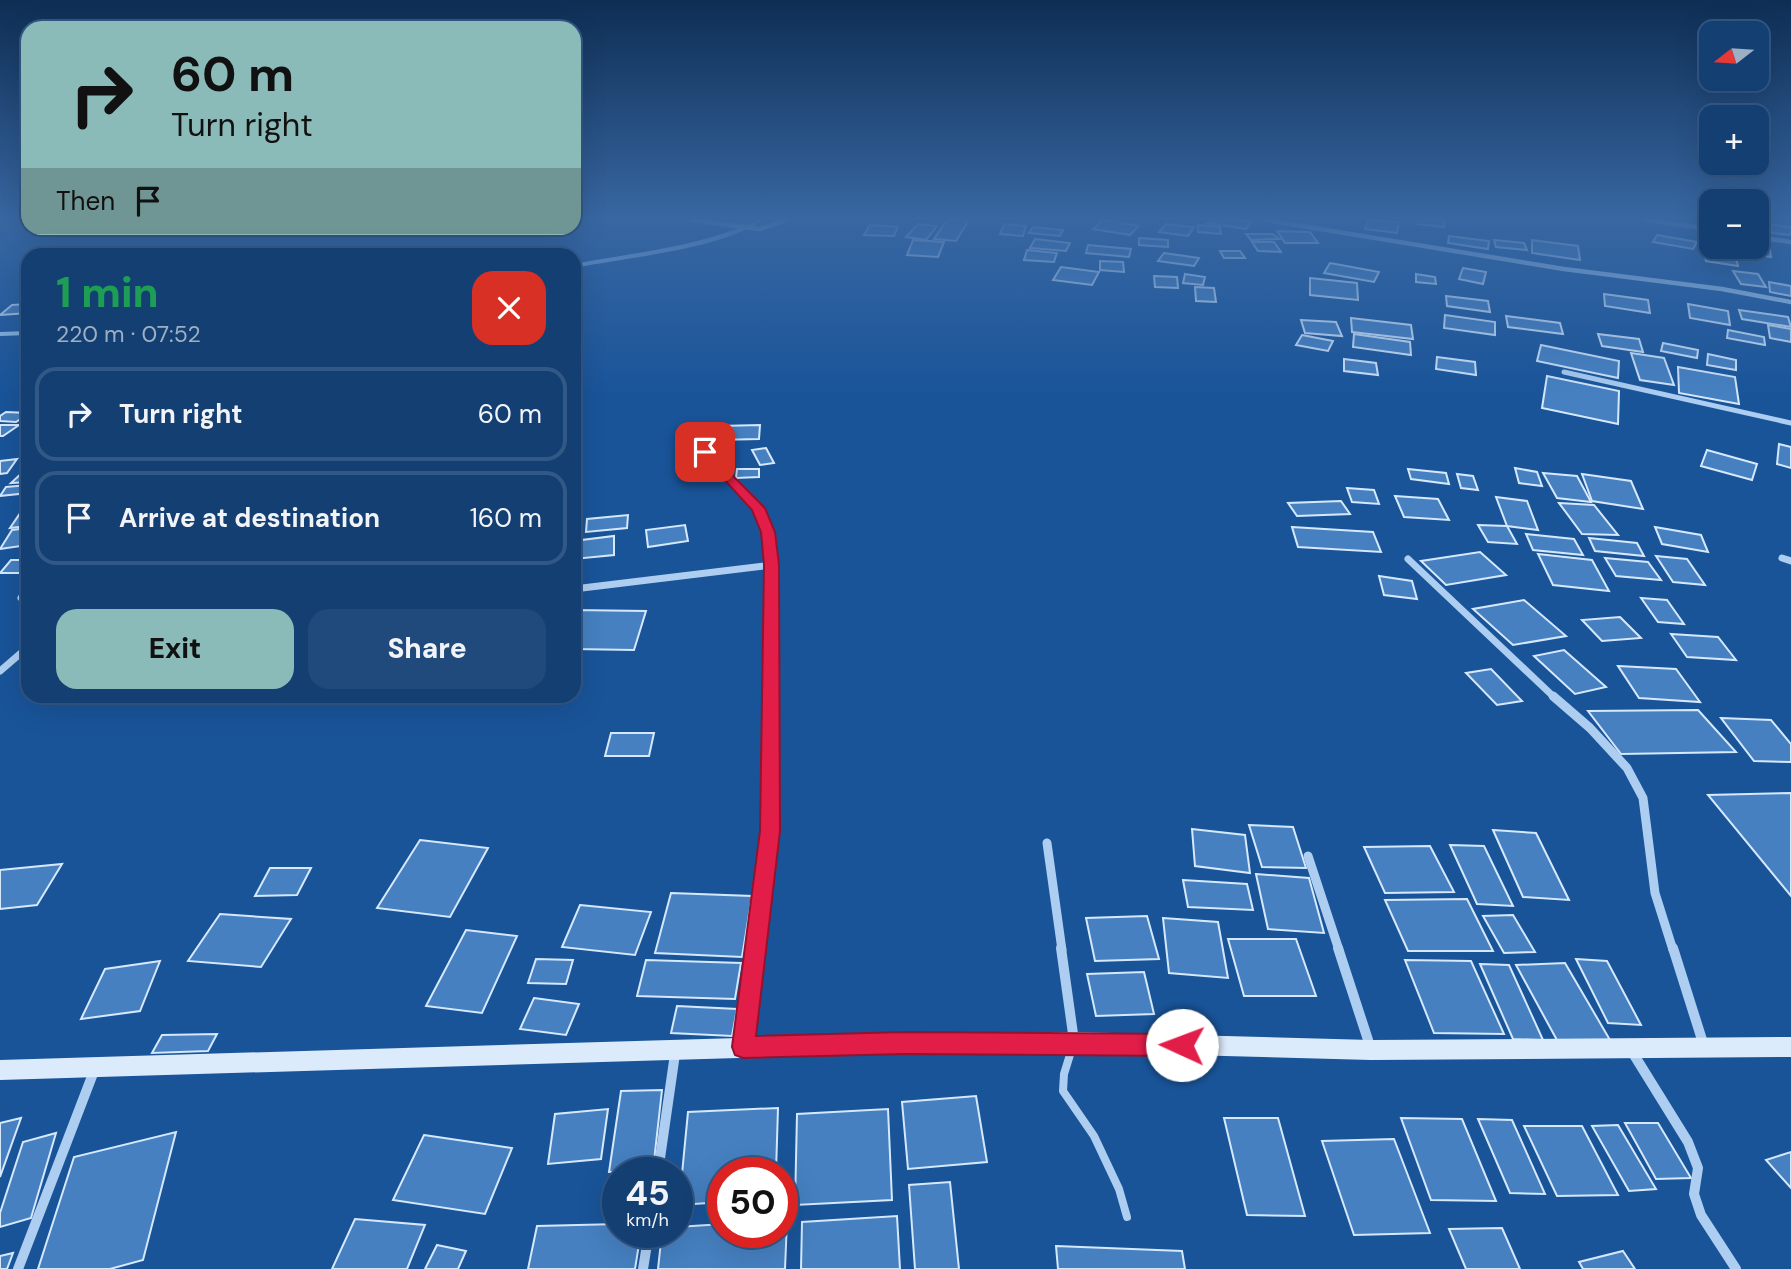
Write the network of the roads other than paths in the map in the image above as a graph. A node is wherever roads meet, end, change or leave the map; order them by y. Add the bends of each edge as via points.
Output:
1 (1629, 279) edge
2 (1791, 302) edge
3 (1564, 372) dead end
4 (1791, 423) edge
5 (710, 426) dead end
6 (1782, 558) dead end
7 (1408, 559) dead end
8 (1791, 561) edge
9 (772, 565) junction
10 (581, 588) edge
11 (21, 653) edge
12 (0, 671) edge
13 (1047, 843) dead end
14 (1308, 856) dead end
15 (1074, 1042) junction
16 (743, 1047) junction
17 (1791, 1047) edge
18 (676, 1049) junction
19 (1704, 1049) junction
20 (1371, 1050) junction
21 (1630, 1050) junction
22 (95, 1067) junction
23 (0, 1070) edge
24 (660, 1157) edge
25 (1126, 1217) dead end
26 (646, 1248) edge
27 (18, 1269) edge
28 (643, 1269) edge
29 (1735, 1269) edge

1 - 2 street via 1731,289
3 - 4 street
5 - 9 street via 705,452 758,508 768,532
6 - 8 street
7 - 19 street via 1628,768 1643,798 1655,893
9 - 10 street
9 - 16 street via 770,831
11 - 12 street
13 - 15 street
14 - 20 street
15 - 16 main road
15 - 20 main road
15 - 25 lane via 1063,1091 1094,1136 1119,1188
16 - 18 main road
17 - 19 main road
18 - 22 main road
18 - 24 street
19 - 21 main road
20 - 21 main road
21 - 29 street via 1688,1142 1698,1168 1694,1194 1701,1215
22 - 23 main road
22 - 27 street
26 - 28 street

